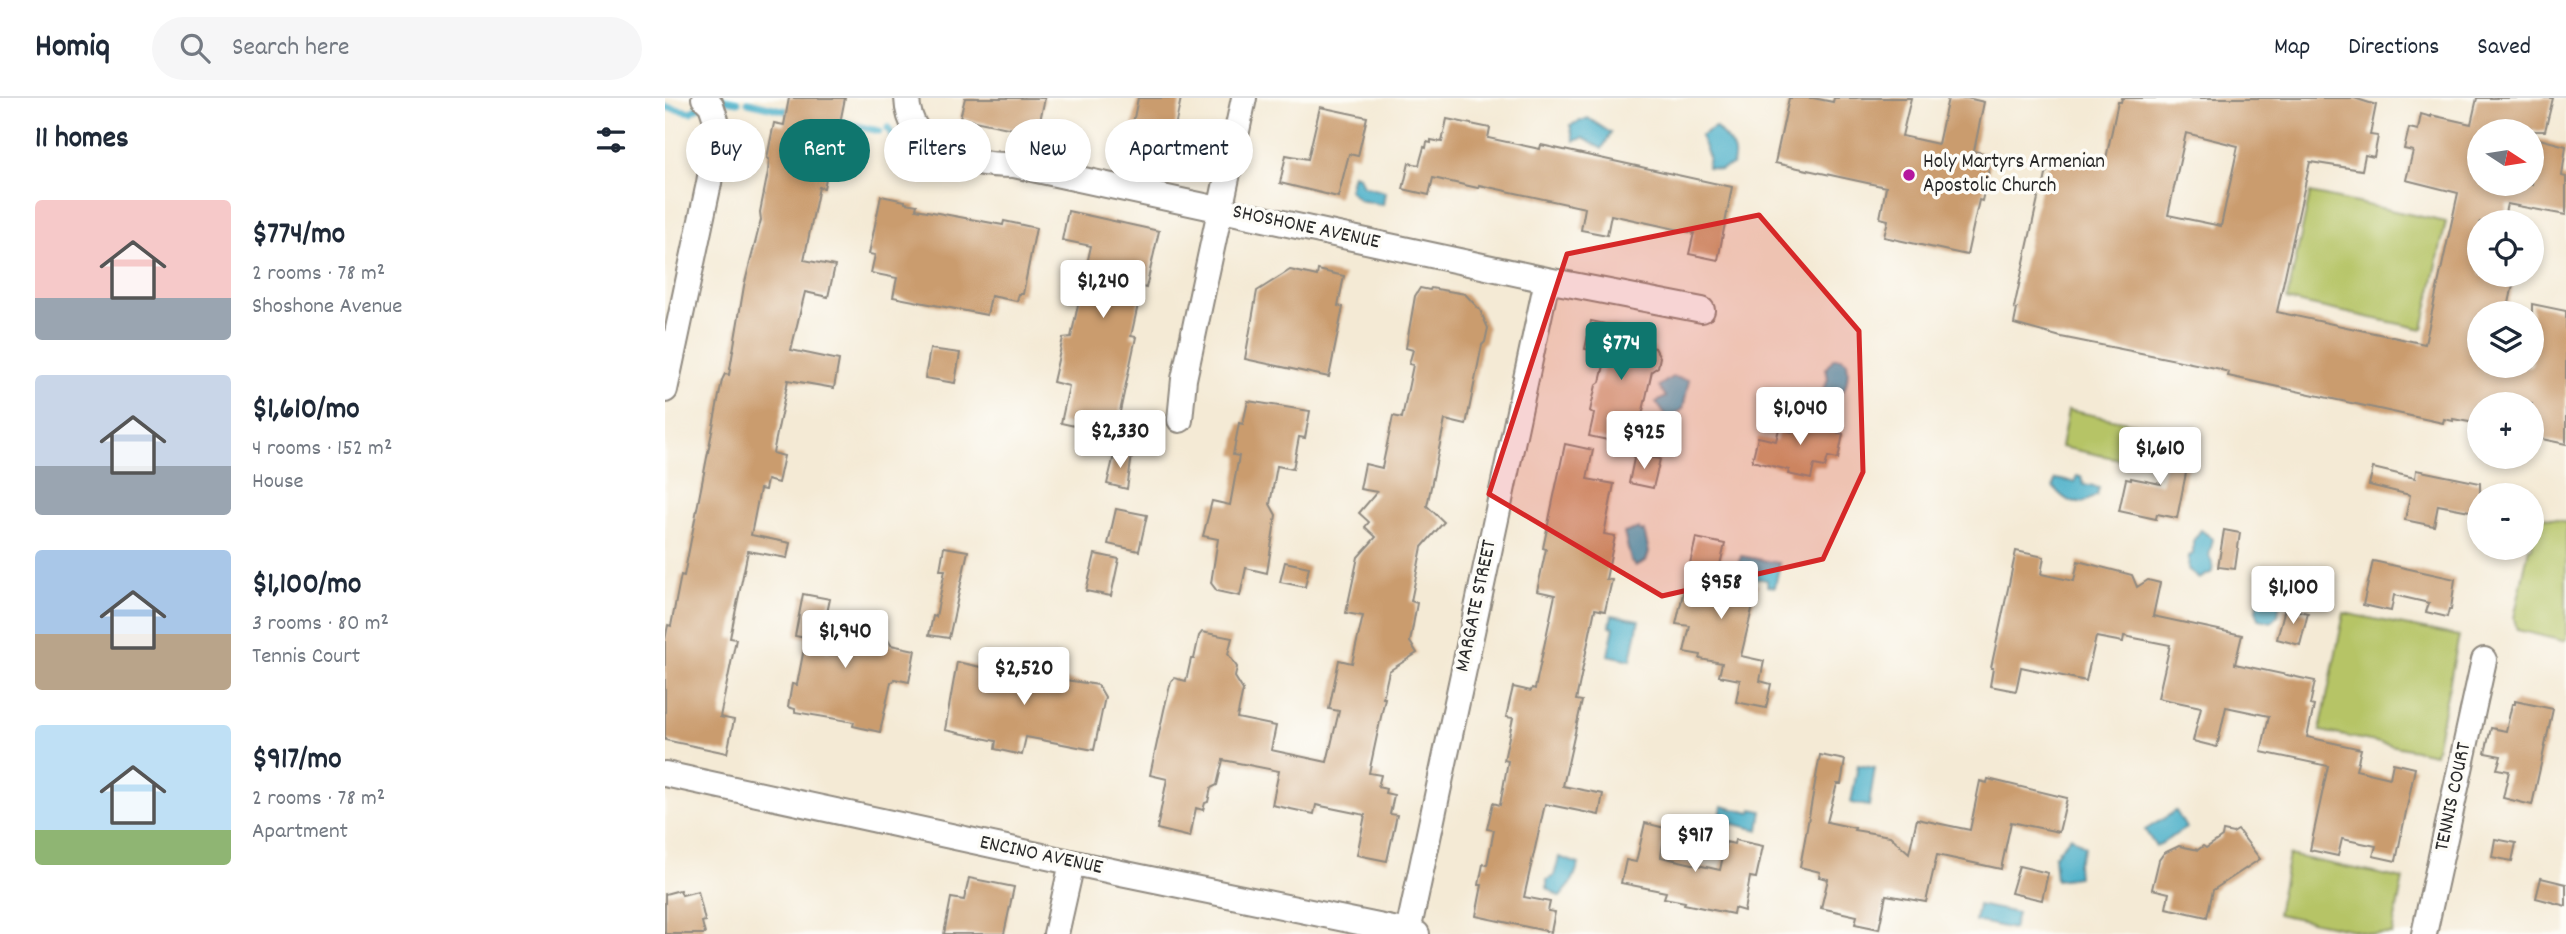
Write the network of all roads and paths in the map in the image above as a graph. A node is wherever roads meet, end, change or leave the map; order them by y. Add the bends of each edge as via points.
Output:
1 (907, 98) edge
2 (1244, 98) edge
3 (707, 102) edge
4 (1220, 210) junction
5 (1547, 280) junction
6 (1702, 310) dead end
7 (665, 390) edge
8 (1180, 420) dead end
9 (2484, 660) dead end
10 (665, 774) edge
11 (1072, 863) junction
12 (1412, 933) edge
13 (1056, 934) edge
14 (2424, 934) edge

1 - 4 street, SHOSHONE AVENUE via 917,133 935,149 961,160 1027,167
2 - 4 street
3 - 7 street via 718,126 715,149
4 - 5 street, SHOSHONE AVENUE
4 - 8 street via 1184,379
5 - 6 street, SHOSHONE AVENUE
5 - 12 street, MARGATE STREET
9 - 14 street, TENNIS COURT
10 - 11 street, ENCINO AVENUE
11 - 12 street, ENCINO AVENUE
11 - 13 street

